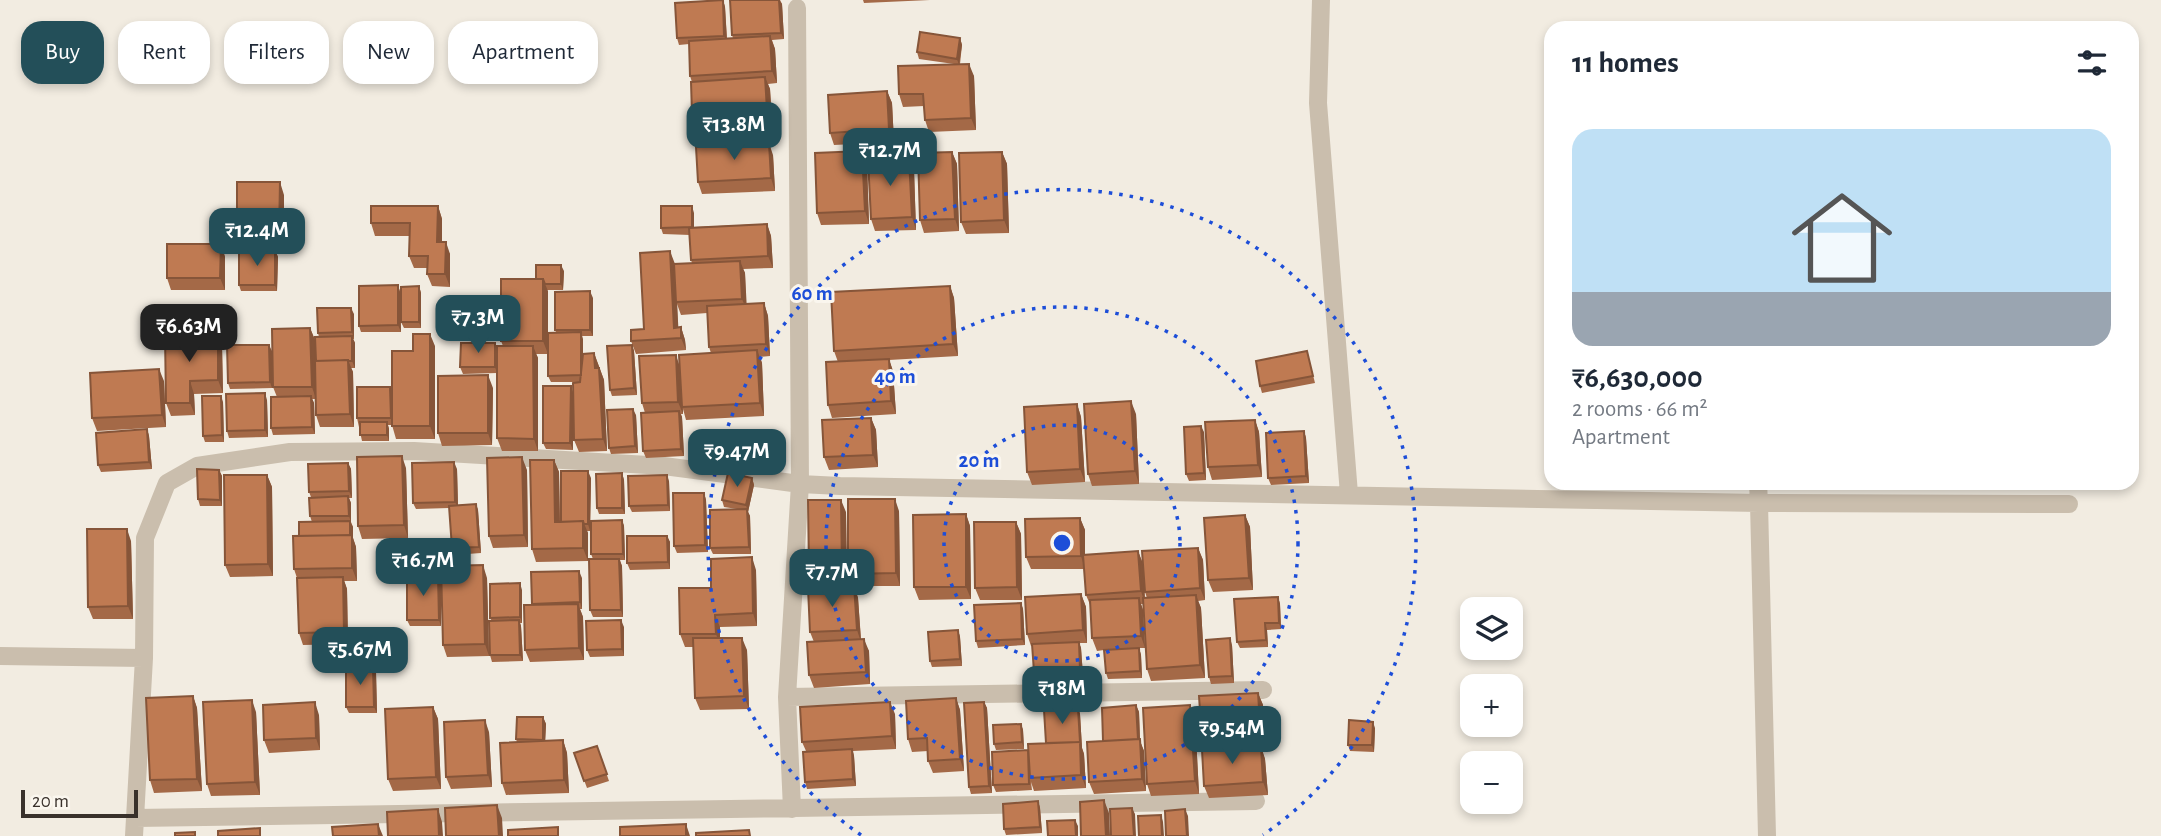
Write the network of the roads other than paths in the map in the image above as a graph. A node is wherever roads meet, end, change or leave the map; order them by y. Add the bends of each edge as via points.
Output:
1 (1321, 0) edge
2 (797, 8) dead end
3 (800, 484) junction
4 (1758, 490) edge
5 (1349, 494) junction
6 (1759, 503) junction
7 (2069, 503) dead end
8 (0, 656) edge
9 (144, 658) junction
10 (1262, 690) dead end
11 (787, 697) junction
12 (1256, 801) edge
13 (792, 809) junction
14 (135, 827) edge
15 (1767, 836) edge

1 - 5 street via 1318,103
2 - 3 street
3 - 5 street
3 - 9 street via 664,466 414,451 290,452 197,466 167,484 145,538
3 - 11 street
4 - 6 street
5 - 6 street
6 - 7 street
6 - 15 street
8 - 9 street
9 - 14 street
10 - 11 street
11 - 13 street
12 - 13 street
13 - 14 street

